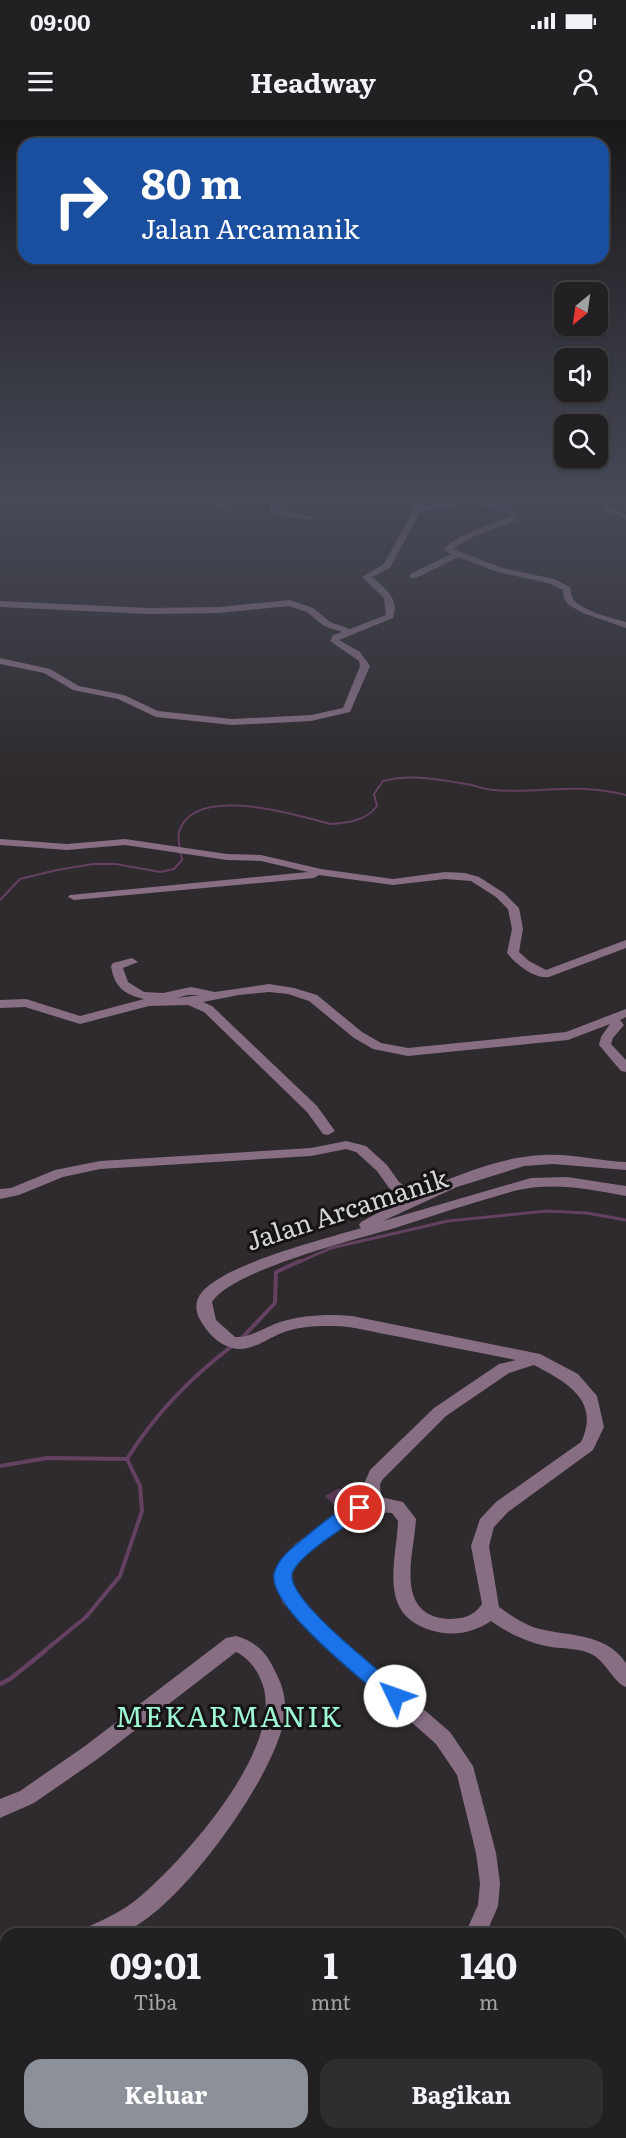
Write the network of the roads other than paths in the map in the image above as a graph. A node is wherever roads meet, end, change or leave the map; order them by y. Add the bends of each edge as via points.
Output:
1 (388, 595) edge
2 (568, 595) edge
3 (0, 604) edge
4 (626, 625) edge
5 (348, 631) junction
6 (0, 661) edge
7 (0, 842) edge
8 (331, 872) junction
9 (74, 897) dead end
10 (626, 944) edge
11 (132, 962) dead end
12 (215, 996) junction
13 (189, 1001) junction
14 (0, 1004) edge
15 (626, 1013) edge
16 (613, 1019) junction
17 (626, 1068) edge
18 (328, 1131) dead end
19 (626, 1166) edge
20 (626, 1191) edge
21 (0, 1194) edge
22 (415, 1201) junction
23 (360, 1234) junction
24 (534, 1358) junction
25 (373, 1505) junction
26 (489, 1610) junction
27 (626, 1679) edge
28 (0, 1809) edge
29 (107, 1928) edge
30 (478, 1928) edge

1 - 5 street via 393,608 390,616
2 - 4 street via 574,604
3 - 5 street via 149,611 290,603
5 - 6 street via 334,641 358,654 365,666 347,710 311,718 232,723 156,714 121,697 76,688 47,671
7 - 8 street via 67,847 125,842 227,857 272,859 316,872
8 - 9 street
8 - 10 street via 390,882 456,876 474,879 511,905 519,932 513,953 545,974
11 - 12 street via 117,966 119,978 143,997 189,990
12 - 13 street
12 - 16 street via 269,988 290,991 313,998 377,1046 408,1052 568,1036
13 - 14 street via 149,1002 80,1020 26,1003
13 - 18 street via 208,1009 312,1109
15 - 16 street
16 - 17 street via 618,1025 604,1045
19 - 22 street via 533,1160 475,1175
20 - 23 street, Jalan Arcamanik via 577,1182 532,1182
21 - 22 street via 60,1173 100,1165 311,1152 346,1145 361,1149 394,1185
22 - 23 street via 368,1223
23 - 24 street, Jalan Arcamanik via 279,1259 224,1284 207,1295 205,1314 220,1335 236,1343 310,1322 362,1322
24 - 25 street via 505,1368 440,1412 376,1475 372,1484
24 - 26 street, Jalan Arcamanik via 582,1387 594,1409 596,1427 580,1452 502,1507 486,1524 480,1546
25 - 26 street via 394,1506 405,1514 401,1584 404,1599 415,1613 434,1624 456,1626 479,1619
25 - 30 street via 351,1512 291,1559 283,1573 283,1585 306,1618 443,1738 466,1772 490,1883 488,1906
26 - 27 street via 526,1633 599,1648
28 - 29 street via 27,1797 92,1752 232,1644 247,1650 270,1674 276,1690 272,1723 237,1803 194,1857 150,1902

